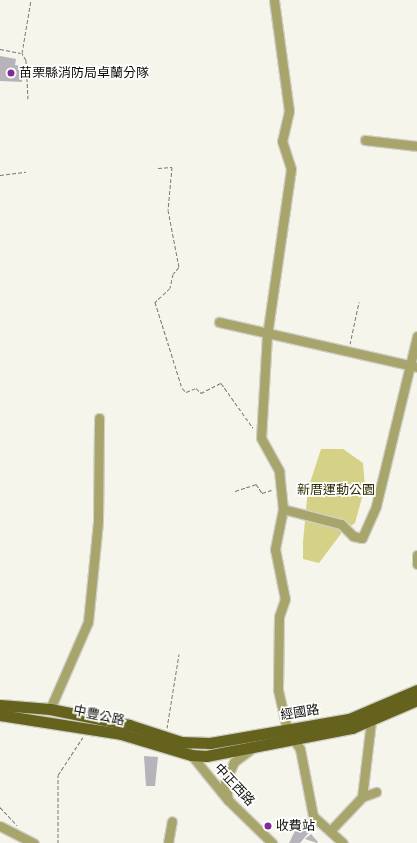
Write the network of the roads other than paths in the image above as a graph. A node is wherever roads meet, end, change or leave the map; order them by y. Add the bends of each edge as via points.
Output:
1 (274, 0) edge
2 (365, 140) dead end
3 (417, 146) edge
4 (219, 322) dead end
5 (267, 335) junction
6 (417, 336) edge
7 (408, 365) junction
8 (417, 367) edge
9 (99, 418) dead end
10 (283, 509) junction
11 (417, 555) edge
12 (417, 564) edge
13 (417, 690) edge
14 (417, 700) edge
15 (0, 705) edge
16 (50, 709) junction
17 (0, 715) edge
18 (371, 722) junction
19 (119, 728) junction
20 (290, 734) junction
21 (181, 742) junction
22 (257, 746) junction
23 (191, 755) junction
24 (376, 792) dead end
25 (362, 797) junction
26 (228, 800) junction
27 (172, 821) dead end
28 (0, 826) edge
29 (330, 831) junction
30 (34, 843) edge
31 (168, 843) edge
32 (272, 843) edge
33 (343, 843) edge

1 - 5 street via 289,111 282,140 291,169
2 - 3 street
4 - 5 street
5 - 7 street
5 - 10 street via 261,438 279,471
6 - 7 street
7 - 8 street
7 - 10 street via 376,506 362,538 353,536 341,524
9 - 16 street via 98,521 88,622
10 - 20 street via 275,549 285,599 279,616 276,652 278,690
11 - 12 street
13 - 20 main road, 經國路 via 349,719
14 - 18 main road, 經國路
15 - 16 main road, 中豐公路
16 - 19 main road, 中豐公路
17 - 19 main road, 中豐公路 via 90,728
18 - 20 main road, 經國路
18 - 25 street
19 - 21 main road, 中豐公路 via 165,736
19 - 23 main road, 中豐公路
20 - 21 main road, 經國路 via 210,743
20 - 22 main road, 經國路
20 - 29 street via 300,749 313,816
21 - 23 street, 中正西路
22 - 23 main road, 經國路 via 206,756
22 - 26 street via 234,762 226,782
23 - 26 street, 中正西路
24 - 25 street
25 - 29 street
26 - 32 street, 中正西路
27 - 31 street
28 - 30 street
29 - 33 street

